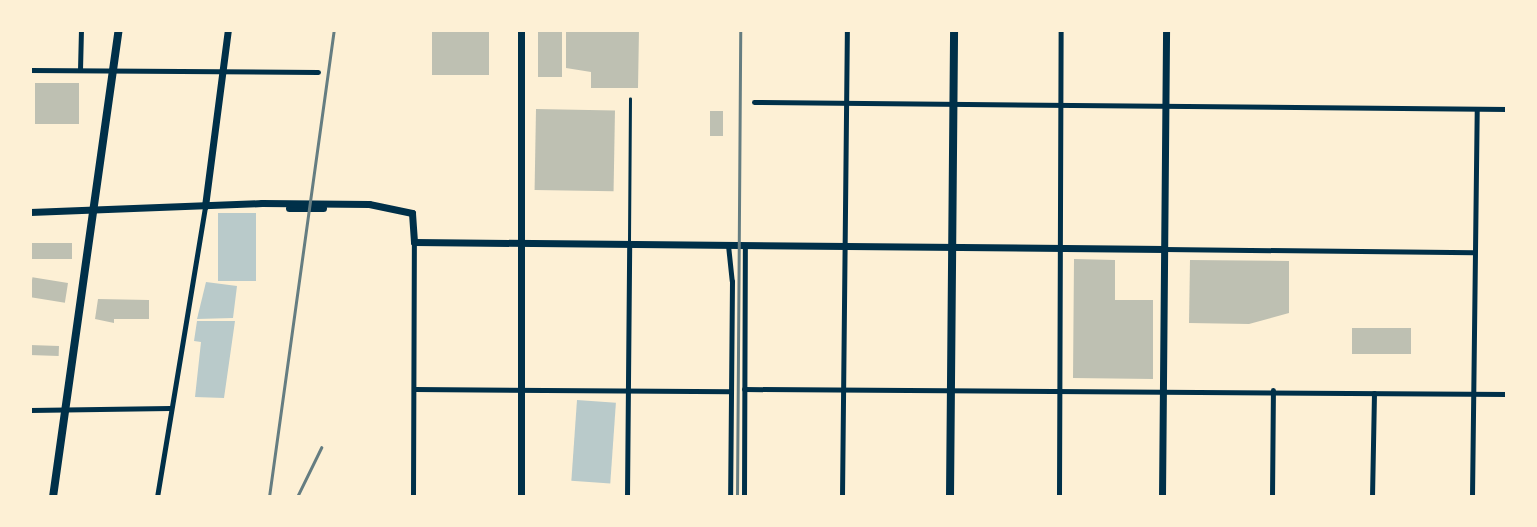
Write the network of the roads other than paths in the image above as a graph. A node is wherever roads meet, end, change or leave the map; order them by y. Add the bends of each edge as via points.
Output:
1 (81, 30) edge
2 (119, 30) edge
3 (228, 30) edge
4 (522, 30) edge
5 (846, 30) edge
6 (954, 30) edge
7 (1061, 30) edge
8 (1166, 30) edge
9 (30, 70) edge
10 (80, 70) junction
11 (113, 70) junction
12 (223, 70) junction
13 (318, 72) dead end
14 (630, 99) dead end
15 (754, 102) dead end
16 (846, 103) junction
17 (954, 104) junction
18 (1062, 105) junction
19 (1165, 106) junction
20 (1477, 109) junction
21 (1507, 109) edge
22 (205, 206) junction
23 (93, 210) junction
24 (30, 212) edge
25 (414, 242) junction
26 (520, 243) junction
27 (629, 244) junction
28 (728, 245) junction
29 (745, 245) junction
30 (845, 246) junction
31 (952, 247) junction
32 (1061, 248) junction
33 (1164, 249) junction
34 (1474, 252) junction
35 (414, 389) junction
36 (522, 389) junction
37 (744, 389) junction
38 (628, 390) junction
39 (844, 390) junction
40 (1273, 390) junction
41 (731, 391) junction
42 (951, 391) junction
43 (1060, 392) junction
44 (1163, 393) junction
45 (1374, 393) junction
46 (1473, 394) junction
47 (1507, 394) edge
48 (170, 408) junction
49 (30, 410) edge
50 (66, 410) junction
51 (53, 497) edge
52 (157, 497) edge
53 (413, 497) edge
54 (521, 497) edge
55 (628, 497) edge
56 (730, 497) edge
57 (744, 497) edge
58 (842, 497) edge
59 (950, 497) edge
60 (1059, 497) edge
61 (1162, 497) edge
62 (1272, 497) edge
63 (1372, 497) edge
64 (1472, 497) edge

1 - 10 street
2 - 11 main road
3 - 12 street
4 - 26 street
5 - 16 street
6 - 17 main road
7 - 18 street
8 - 19 street
9 - 10 street
10 - 11 street
11 - 12 street
11 - 23 main road
12 - 13 street
12 - 22 street
14 - 27 lane
15 - 16 street
16 - 17 street
16 - 30 street
17 - 18 street
17 - 31 main road
18 - 19 street
18 - 32 street
19 - 20 street
19 - 33 street
20 - 21 street
20 - 34 street
22 - 23 street
22 - 25 street via 380,207 412,213
22 - 48 street via 175,406
23 - 24 street
23 - 50 main road
25 - 26 street
25 - 35 street
26 - 27 street
26 - 36 street
27 - 28 street
27 - 38 street
28 - 29 street
28 - 41 street
29 - 30 street
29 - 37 street
30 - 31 street
30 - 39 street
31 - 32 street
31 - 42 main road
32 - 33 street
32 - 43 street
33 - 34 street
33 - 44 street
34 - 46 street
35 - 36 street
35 - 53 street
36 - 38 street
36 - 54 street
37 - 39 street
37 - 57 street
38 - 41 street
38 - 55 street
39 - 42 street
39 - 58 street
40 - 44 street
40 - 45 street
40 - 62 street
41 - 56 street
42 - 43 street
42 - 59 main road
43 - 44 street
43 - 60 street
44 - 61 street
45 - 46 street
45 - 63 street
46 - 47 street
46 - 64 street
48 - 50 street
48 - 52 street
49 - 50 street
50 - 51 main road

